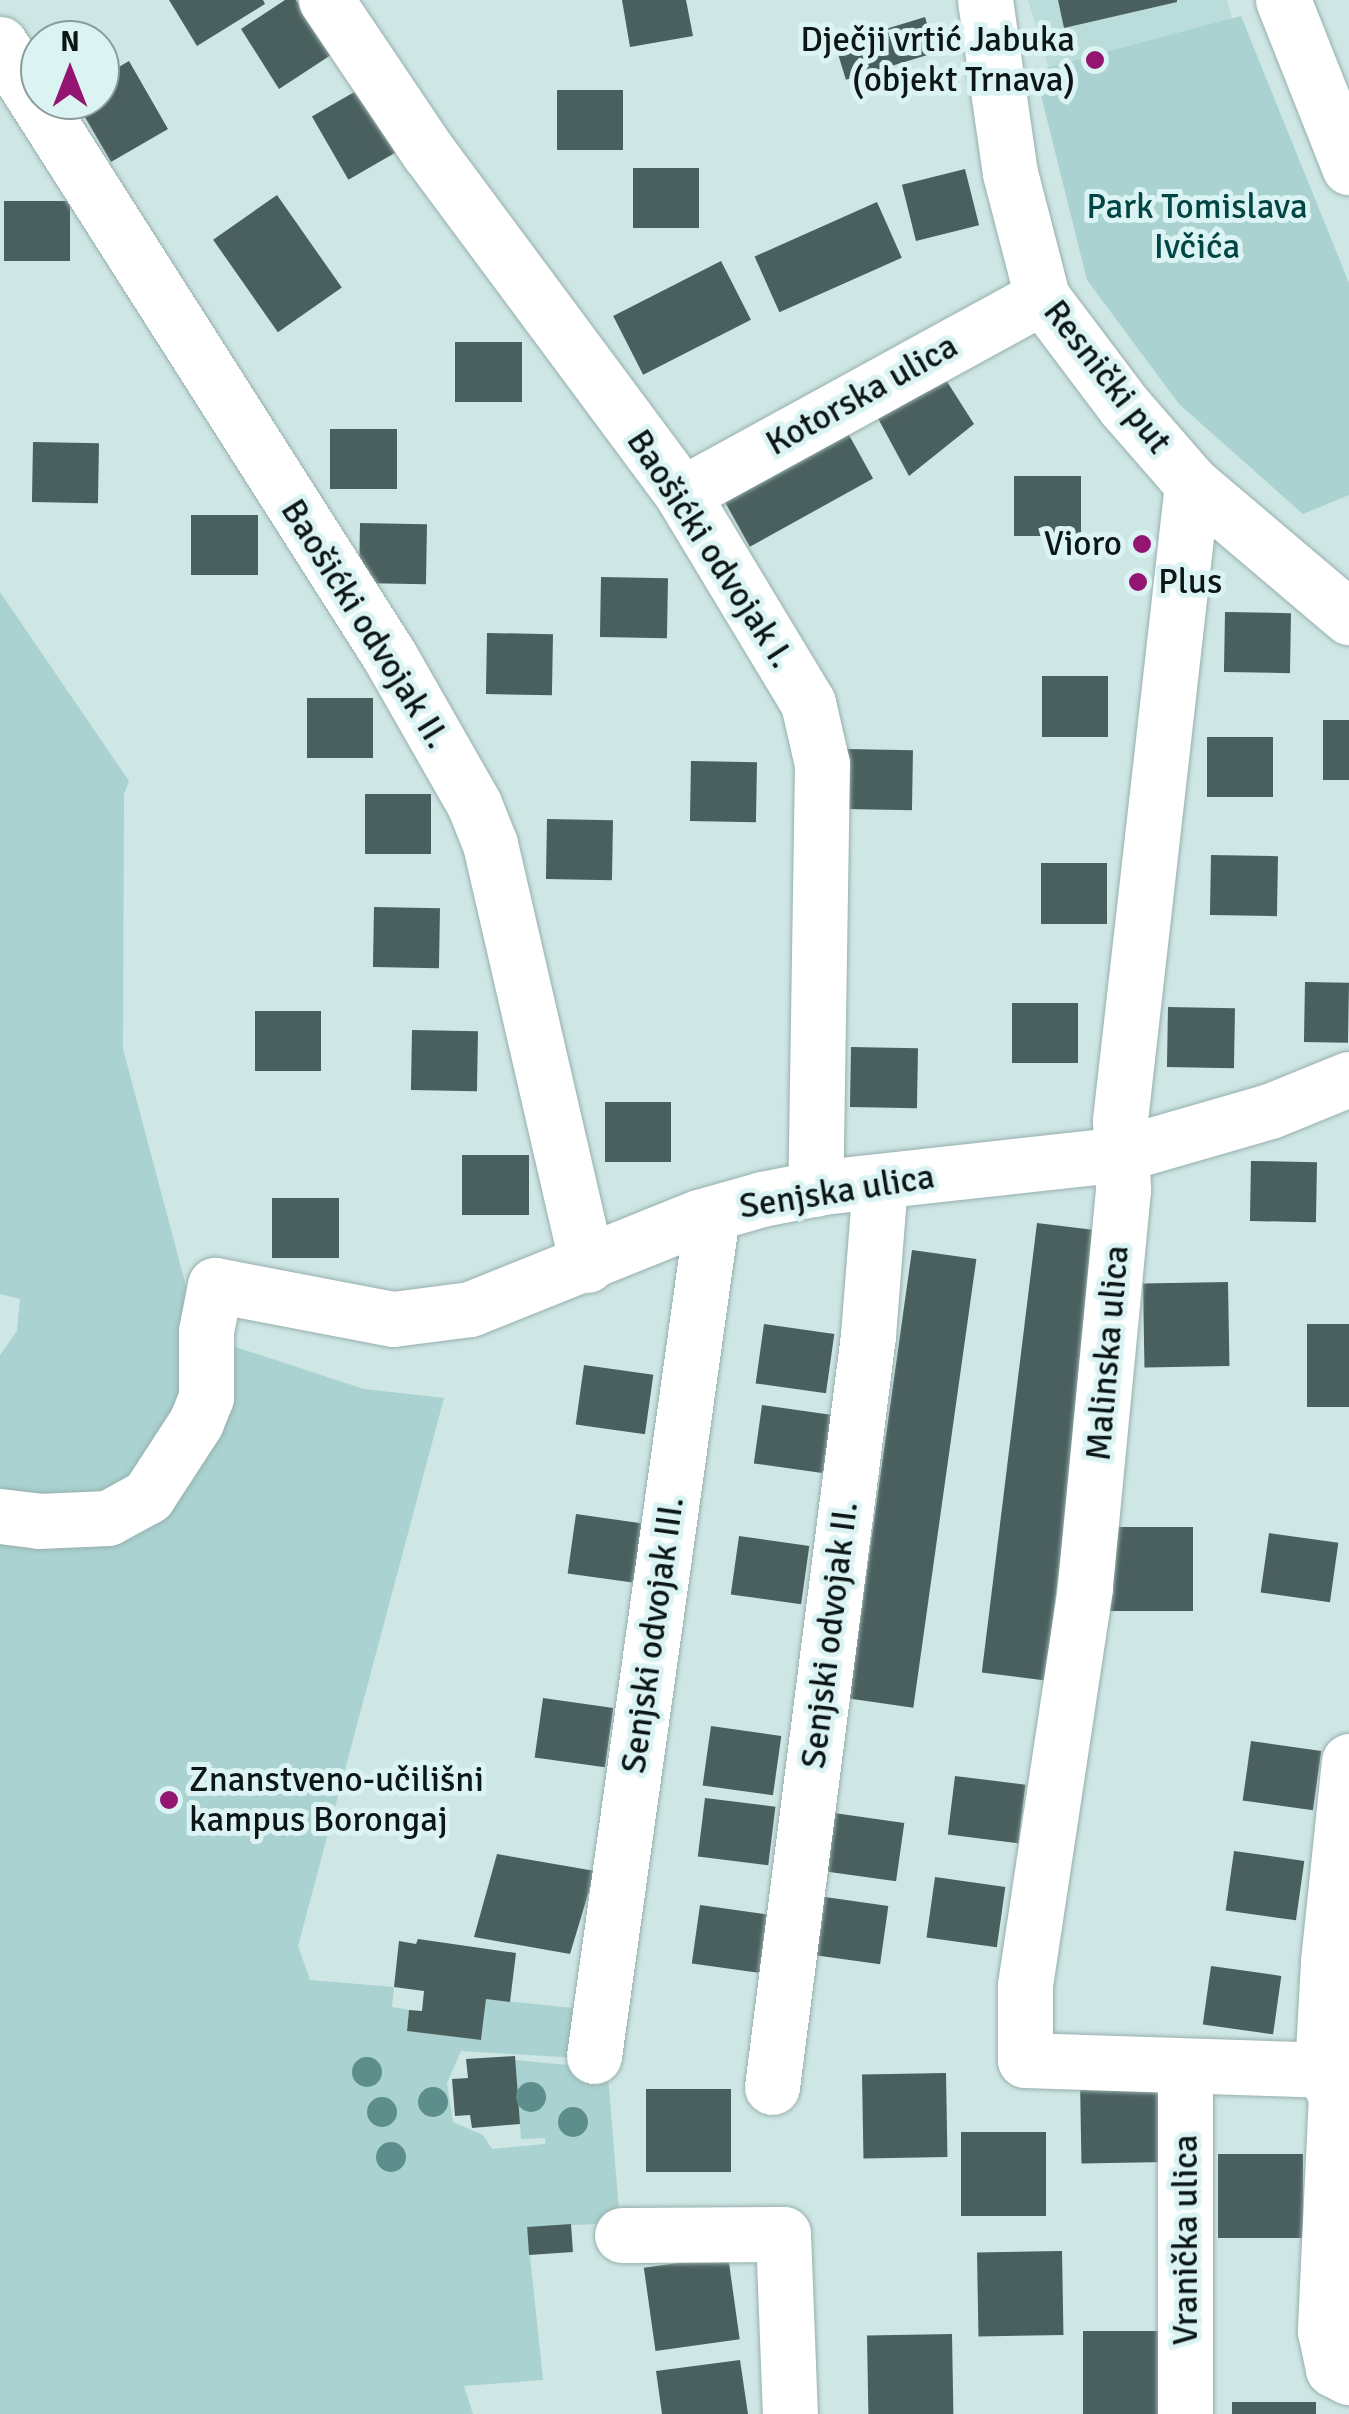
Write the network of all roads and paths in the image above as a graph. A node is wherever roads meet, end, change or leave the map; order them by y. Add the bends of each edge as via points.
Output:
1 (326, 0) edge
2 (985, 0) edge
3 (1283, 0) edge
4 (0, 44) edge
5 (1327, 50) edge
6 (1349, 168) edge
7 (1042, 297) junction
8 (1192, 484) junction
9 (682, 494) junction
10 (1327, 568) edge
11 (1349, 618) edge
12 (1349, 1080) edge
13 (1121, 1154) junction
14 (880, 1182) junction
15 (815, 1188) junction
16 (712, 1214) junction
17 (587, 1265) junction
18 (0, 1516) edge
19 (1349, 1762) edge
20 (1344, 1851) edge
21 (594, 2056) dead end
22 (1185, 2066) junction
23 (772, 2087) dead end
24 (1336, 2087) edge
25 (622, 2235) dead end
26 (1349, 2377) edge
27 (790, 2414) edge
28 (1185, 2414) edge

1 - 9 street, Baošićki odvojak I. via 429,153
2 - 7 street, Resnički put via 1010,173
3 - 5 street
4 - 17 street, Baošićki odvojak II. via 389,655 474,804 490,844
5 - 6 street
7 - 8 street, Resnički put
7 - 9 street, Kotorska ulica
8 - 10 street, Resnički put
8 - 13 street, Malinska ulica
9 - 15 street, Baošićki odvojak I. via 808,703 818,734
10 - 11 street, Resnički put
12 - 13 street, Senjska ulica
13 - 14 street, Senjska ulica
13 - 22 street, Malinska ulica via 1087,1569 1025,1985 1025,2060
14 - 15 street, Senjska ulica
14 - 23 street, Senjski odvojak II. via 864,1373
15 - 16 street, Senjska ulica
16 - 17 street, Senjska ulica
16 - 21 street, Senjski odvojak III.
17 - 18 street, Senjska ulica via 470,1309 420,1318 334,1310 215,1285 206,1331 206,1397 148,1496 108,1518
19 - 20 street
20 - 24 street
22 - 24 street
22 - 28 street, Vranička ulica
24 - 26 street via 1325,2331 1333,2369
25 - 27 street via 783,2234

